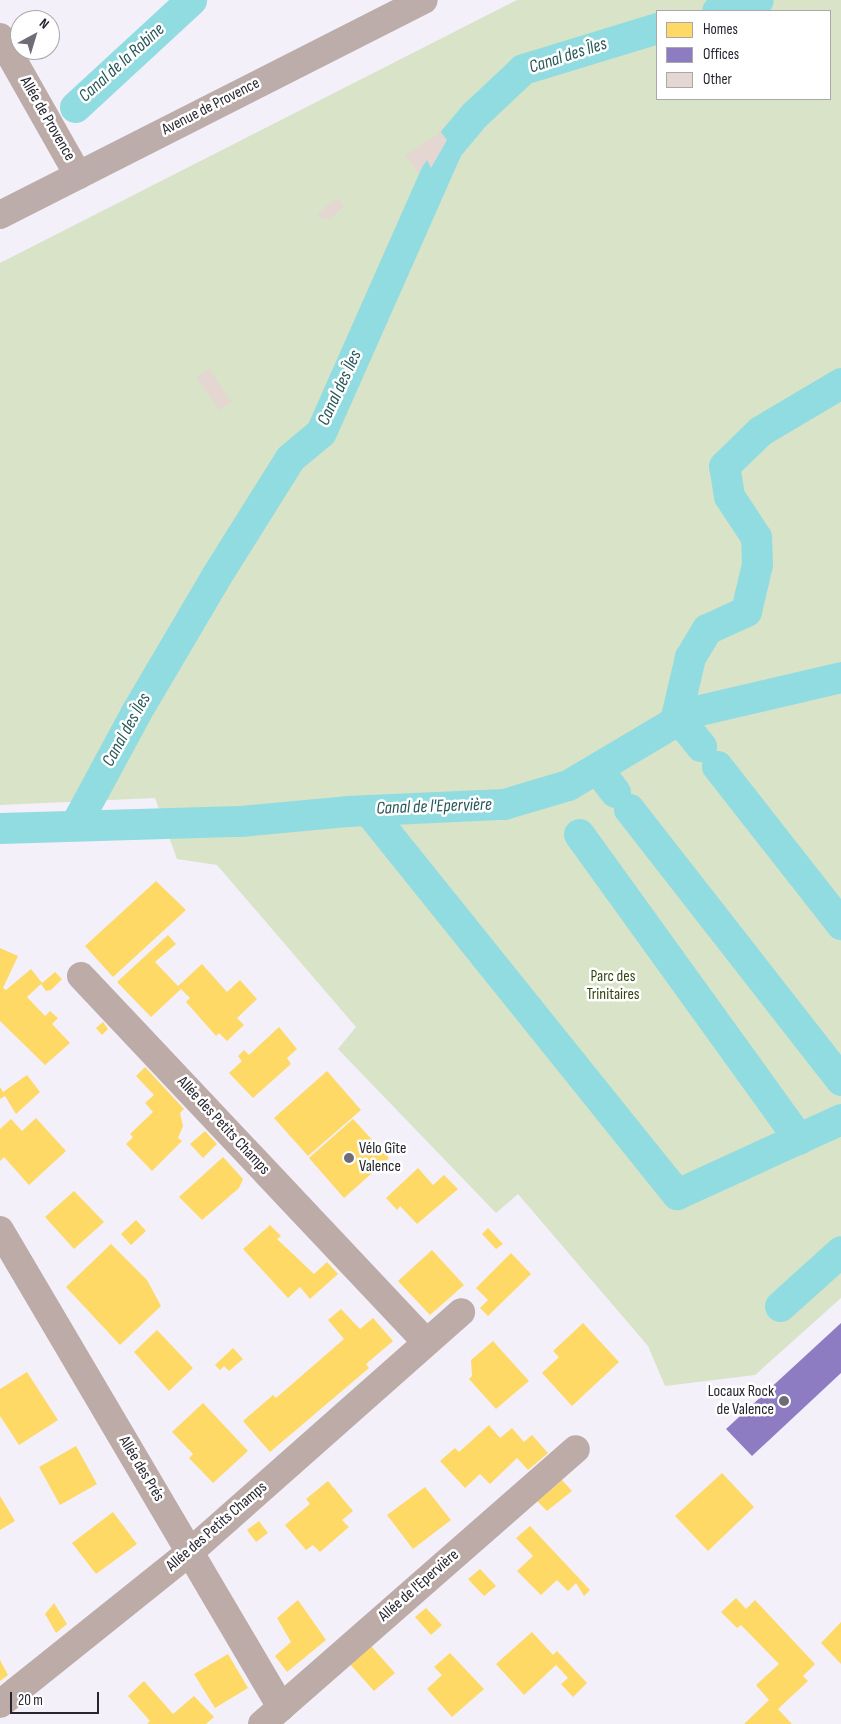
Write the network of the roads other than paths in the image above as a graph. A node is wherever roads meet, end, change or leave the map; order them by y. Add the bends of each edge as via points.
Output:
1 (423, 0) edge
2 (0, 37) edge
3 (78, 175) junction
4 (0, 215) edge
5 (81, 976) dead end
6 (0, 1230) edge
7 (460, 1312) dead end
8 (426, 1342) junction
9 (576, 1448) dead end
10 (190, 1552) junction
11 (0, 1704) edge
12 (272, 1716) edge

1 - 3 main road, Avenue de Provence
2 - 3 street, Allée de Provence
3 - 4 main road, Avenue de Provence
5 - 8 street, Allée des Petits Champs
6 - 10 street, Allée des Prés
7 - 8 street, Allée des Petits Champs
8 - 10 street, Allée des Petits Champs
9 - 12 street, Allée de l'Epervière
10 - 11 street, Allée des Petits Champs
10 - 12 street, Allée des Prés

